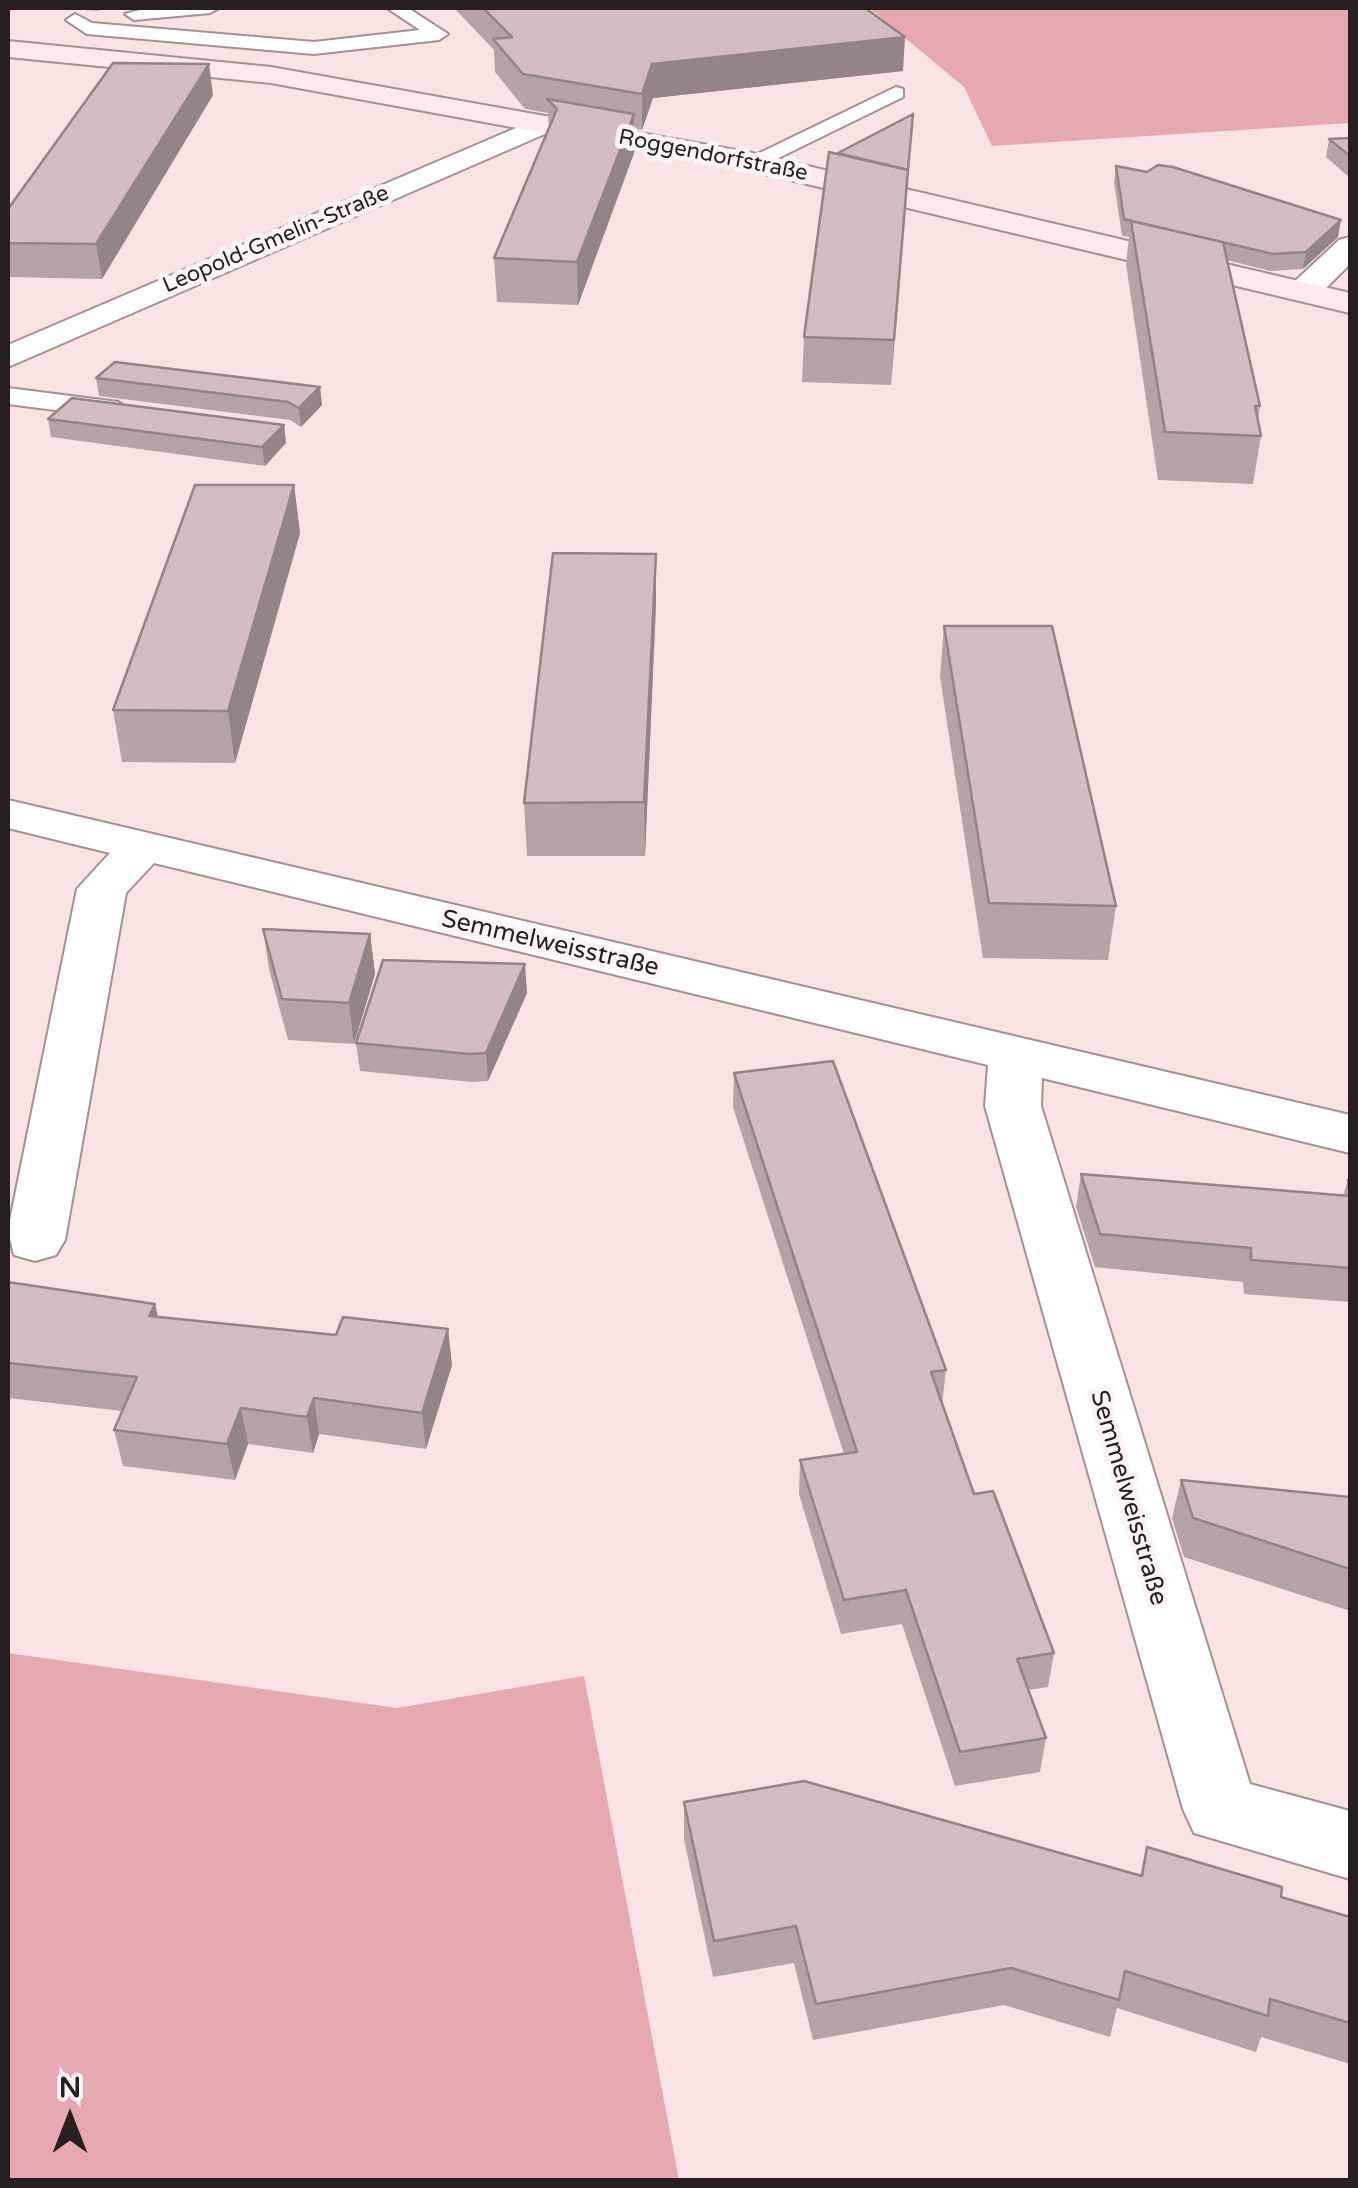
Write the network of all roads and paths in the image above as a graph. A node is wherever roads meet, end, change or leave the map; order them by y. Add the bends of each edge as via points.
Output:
1 (210, 8) edge
2 (396, 8) edge
3 (8, 49) edge
4 (896, 93) dead end
5 (544, 124) junction
6 (752, 162) junction
7 (1350, 247) edge
8 (1304, 292) junction
9 (1350, 303) edge
10 (8, 357) edge
11 (8, 396) edge
12 (142, 413) edge
13 (8, 814) edge
14 (142, 848) junction
15 (1016, 1055) junction
16 (1350, 1134) edge
17 (35, 1240) dead end
18 (1350, 1845) edge

1 - 2 lane via 76,20 87,28 314,48 439,34
3 - 5 street, Roggendorfstraße via 271,75
4 - 6 lane
5 - 6 street, Roggendorfstraße
5 - 10 street, Leopold-Gmelin-Straße
6 - 8 street, Roggendorfstraße
7 - 8 street
8 - 9 street, Roggendorfstraße
11 - 12 lane
13 - 14 street, Semmelweisstraße
14 - 15 street, Semmelweisstraße
14 - 17 street via 102,890
15 - 16 street, Semmelweisstraße
15 - 18 street, Semmelweisstraße via 1013,1106 1220,1808

